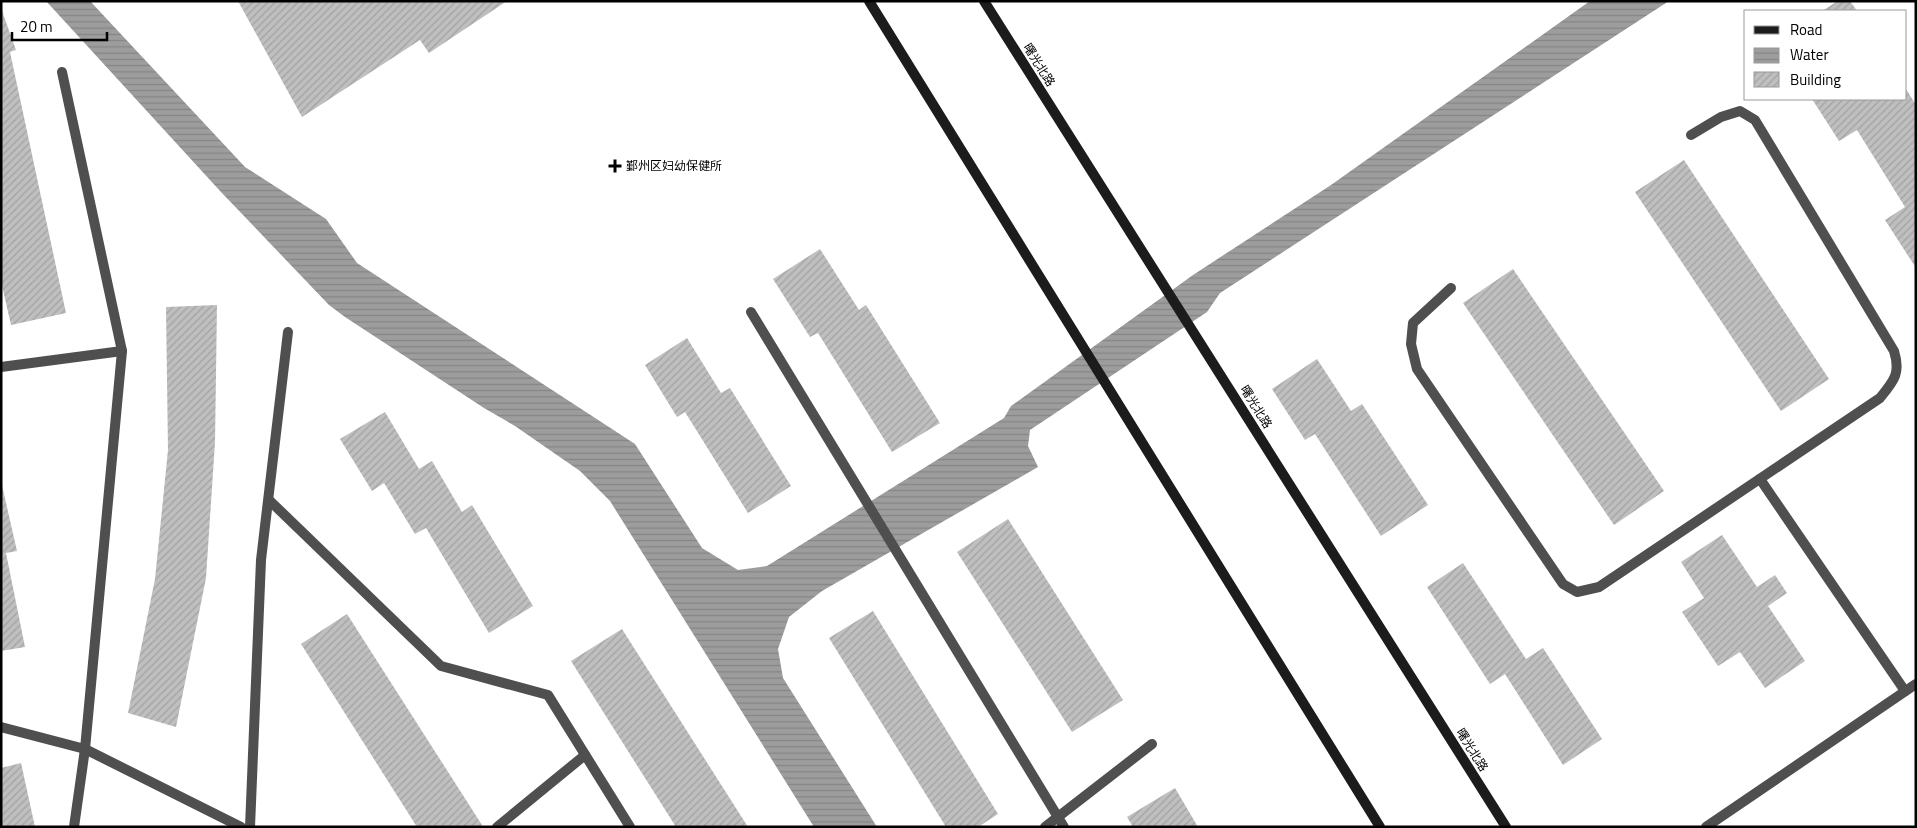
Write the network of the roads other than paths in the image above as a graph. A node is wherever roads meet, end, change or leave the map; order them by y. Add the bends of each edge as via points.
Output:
1 (869, 1) edge
2 (984, 1) edge
3 (62, 72) dead end
4 (1691, 134) dead end
5 (1451, 288) dead end
6 (751, 312) dead end
7 (288, 332) dead end
8 (122, 351) junction
9 (1, 366) edge
10 (1760, 479) junction
11 (268, 500) junction
12 (1916, 684) edge
13 (1905, 691) junction
14 (1, 727) edge
15 (1152, 744) dead end
16 (85, 749) junction
17 (585, 755) junction
18 (1058, 816) junction
19 (74, 827) edge
20 (241, 827) edge
21 (250, 827) edge
22 (497, 827) edge
23 (630, 827) edge
24 (1045, 827) edge
25 (1064, 827) edge
26 (1380, 827) edge
27 (1506, 827) edge
28 (1706, 827) edge

1 - 26 main road
2 - 27 main road, 曙光北路
3 - 8 street
4 - 10 street via 1720,116 1740,111 1755,120 1899,364 1892,383 1880,398
5 - 10 street via 1413,323 1411,344 1417,369 1563,584 1577,592 1599,587
6 - 18 street
7 - 11 street
8 - 9 street
8 - 16 street
10 - 13 street
11 - 17 street via 441,666 548,695
11 - 21 street via 261,560
12 - 13 street
13 - 28 street
14 - 16 street
15 - 18 street
16 - 19 street
16 - 20 street
17 - 22 street
17 - 23 street
18 - 24 street
18 - 25 street

